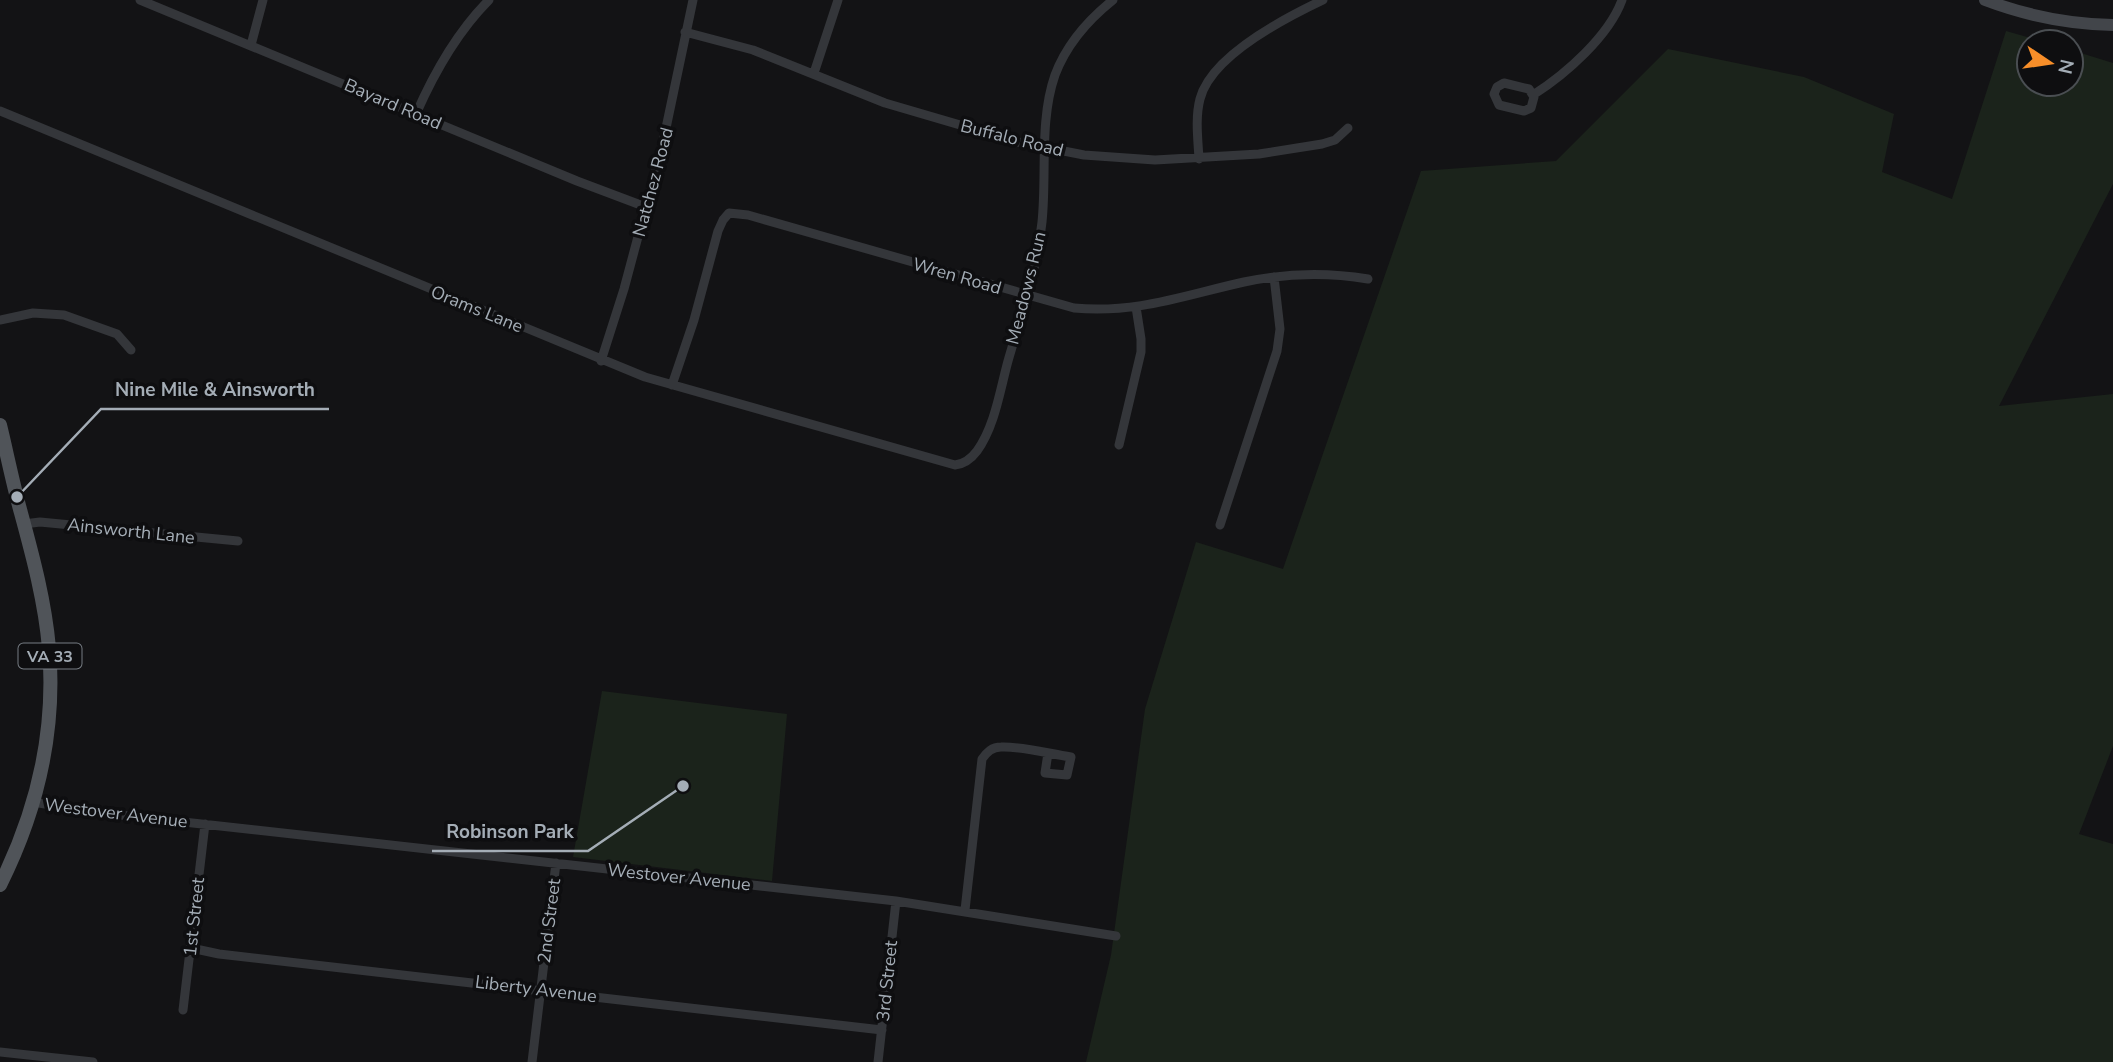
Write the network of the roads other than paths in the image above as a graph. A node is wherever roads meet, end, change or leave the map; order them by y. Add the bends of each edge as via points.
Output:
1 (140, 0) edge
2 (262, 0) edge
3 (489, 0) edge
4 (693, 0) edge
5 (838, 0) edge
6 (1113, 0) edge
7 (1323, 0) edge
8 (1622, 0) edge
9 (1985, 0) edge
10 (2113, 25) edge
11 (685, 32) junction
12 (251, 45) junction
13 (814, 73) junction
14 (1533, 95) dead end
15 (0, 111) edge
16 (416, 114) junction
17 (1348, 128) dead end
18 (1046, 148) junction
19 (1199, 159) junction
20 (646, 207) junction
21 (1274, 277) junction
22 (1368, 279) dead end
23 (1026, 296) junction
24 (1136, 307) junction
25 (0, 320) edge
26 (131, 350) dead end
27 (601, 361) junction
28 (673, 386) junction
29 (0, 425) edge
30 (1119, 445) dead end
31 (967, 461) joint
32 (24, 524) junction
33 (1220, 525) dead end
34 (238, 541) dead end
35 (1048, 753) dead end
36 (33, 802) junction
37 (205, 824) junction
38 (556, 863) junction
39 (0, 885) edge
40 (896, 901) junction
41 (965, 910) junction
42 (1116, 936) dead end
43 (191, 948) junction
44 (541, 990) junction
45 (183, 1010) dead end
46 (882, 1030) junction
47 (0, 1052) edge
48 (93, 1062) edge
49 (532, 1062) edge
50 (878, 1062) edge

1 - 12 street, Bayard Road
2 - 12 street
3 - 16 street via 444,59
4 - 11 street, Natchez Road
5 - 13 street
6 - 18 street, Meadows Run via 1079,33 1061,62 1049,102
7 - 19 street via 1255,39 1216,71 1201,95
8 - 14 street via 1604,34
9 - 10 street via 2058,20
11 - 13 street, Buffalo Road
11 - 20 street, Natchez Road
12 - 16 street, Bayard Road
13 - 18 street, Buffalo Road via 885,103
15 - 27 street, Orams Lane
16 - 20 street, Bayard Road
17 - 19 street, Buffalo Road via 1335,139 1290,151
18 - 19 street, Buffalo Road via 1125,159
18 - 23 street, Meadows Run via 1042,221
20 - 27 street, Natchez Road
21 - 22 street, Wren Road via 1313,274
21 - 24 street, Wren Road
21 - 33 street via 1280,329 1277,351
23 - 24 street, Wren Road via 1074,308
23 - 28 street, Wren Road via 729,213 719,231
23 - 31 street, Meadows Run via 993,415 977,451
24 - 30 street via 1141,352
25 - 26 street via 33,313 64,315 117,334
27 - 28 street, Orams Lane
28 - 31 street, Orams Lane via 943,463
29 - 32 main road, VA 33
32 - 34 street, Ainsworth Lane
32 - 36 main road, VA 33 via 49,651 48,727
35 - 41 street via 999,746 982,759
36 - 37 street, Westover Avenue
36 - 39 main road, VA 33
37 - 38 street, Westover Avenue
37 - 43 street, 1st Street
38 - 40 street, Westover Avenue
38 - 44 street, 2nd Street
40 - 41 street, Westover Avenue
40 - 46 street, 3rd Street
41 - 42 street, Westover Avenue
43 - 44 street, Liberty Avenue
43 - 45 street, 1st Street
44 - 46 street, Liberty Avenue
44 - 49 street, 2nd Street
46 - 50 street, 3rd Street
47 - 48 street

